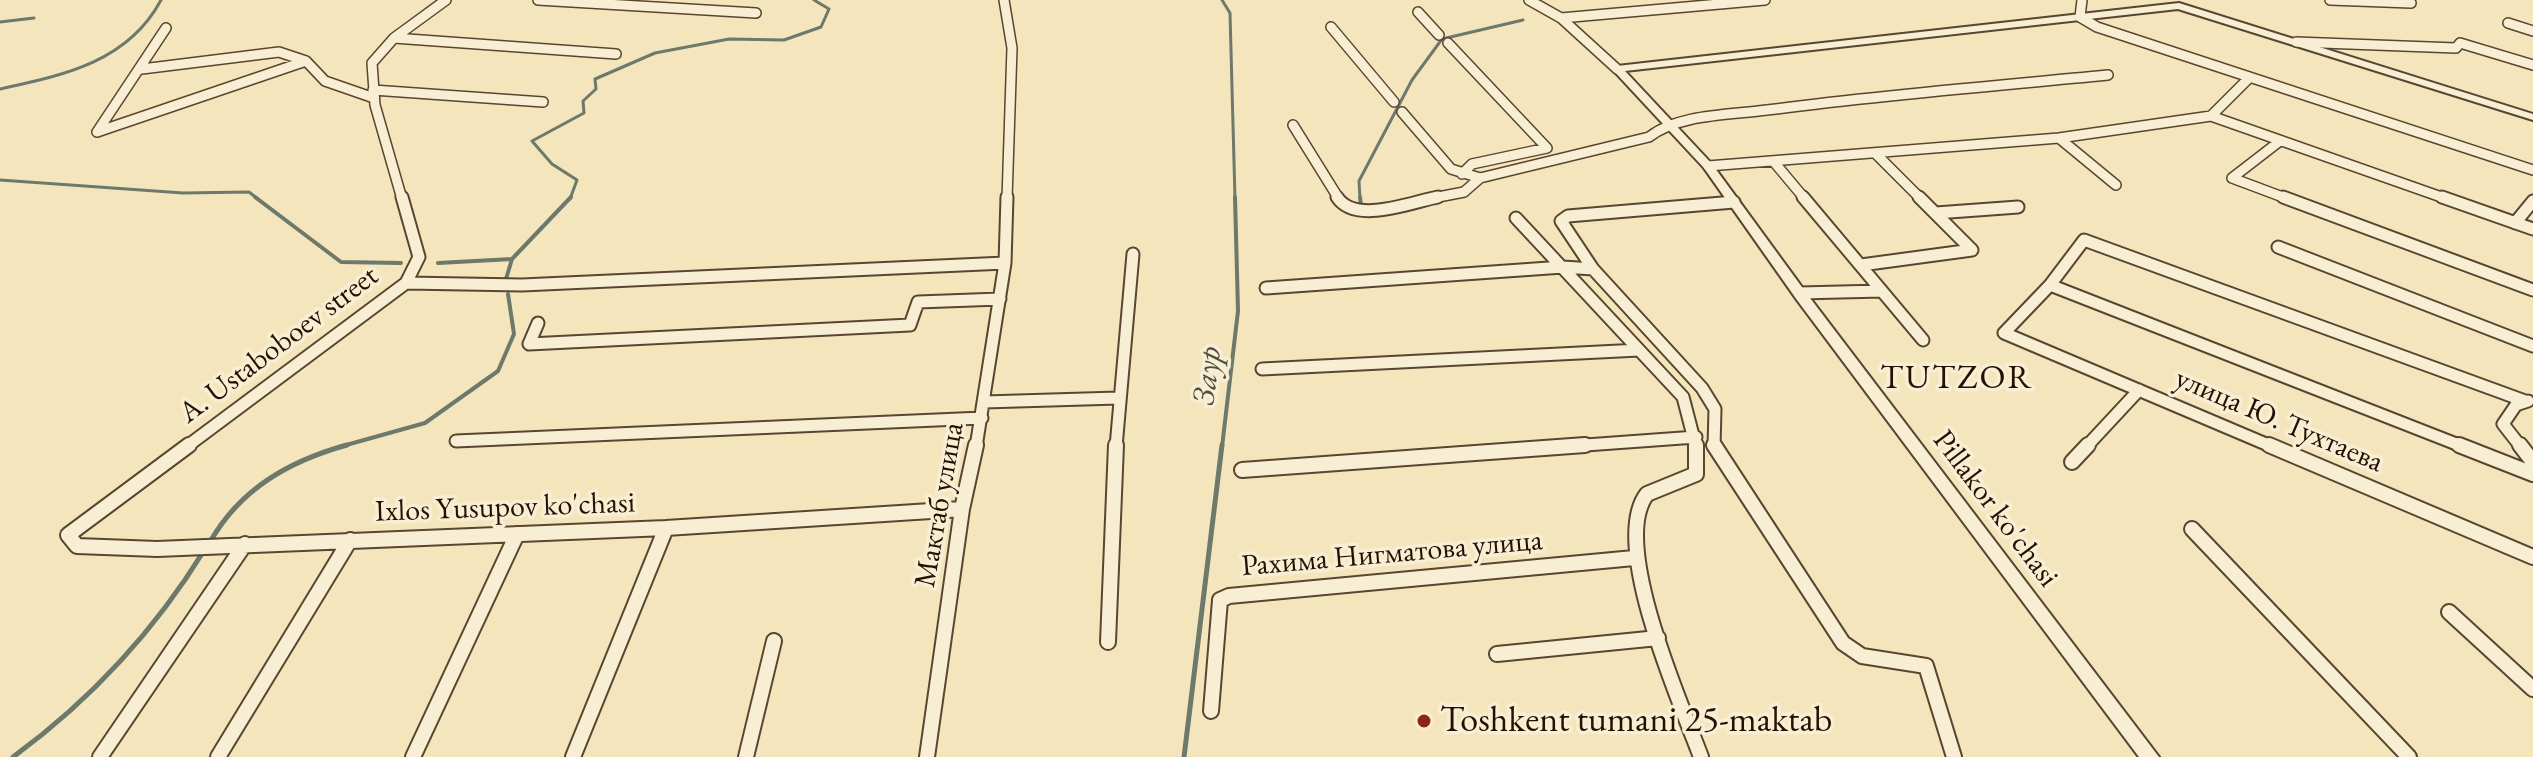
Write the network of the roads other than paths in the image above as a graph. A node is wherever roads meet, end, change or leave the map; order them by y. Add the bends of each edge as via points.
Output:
1 (446, 0) edge
2 (538, 0) edge
3 (1004, 0) edge
4 (1529, 0) edge
5 (1765, 0) edge
6 (2082, 0) edge
7 (2330, 0) edge
8 (2411, 3) dead end
9 (1418, 12) dead end
10 (756, 13) dead end
11 (2080, 17) junction
12 (1561, 18) junction
13 (2508, 23) dead end
14 (1331, 27) dead end
15 (166, 28) dead end
16 (2533, 31) edge
17 (1439, 35) dead end
18 (394, 38) junction
19 (2296, 42) junction
20 (1448, 43) dead end
21 (616, 54) dead end
22 (306, 61) junction
23 (2533, 65) edge
24 (142, 69) junction
25 (1617, 69) junction
26 (2108, 75) dead end
27 (2249, 78) junction
28 (374, 94) junction
29 (543, 102) dead end
30 (1394, 102) dead end
31 (1402, 112) dead end
32 (2211, 116) junction
33 (2533, 117) edge
34 (1293, 125) dead end
35 (1672, 125) junction
36 (2059, 138) junction
37 (2280, 141) junction
38 (1875, 153) junction
39 (1774, 162) junction
40 (1708, 166) junction
41 (2533, 170) edge
42 (1462, 174) junction
43 (1480, 178) junction
44 (2116, 185) dead end
45 (2533, 201) edge
46 (1734, 202) junction
47 (2018, 207) dead end
48 (1936, 213) junction
49 (1516, 218) dead end
50 (2515, 223) junction
51 (2533, 229) edge
52 (2278, 247) dead end
53 (1133, 254) dead end
54 (1005, 263) junction
55 (1861, 265) junction
56 (1563, 267) junction
57 (1593, 269) junction
58 (406, 283) junction
59 (2050, 285) junction
60 (1266, 288) dead end
61 (2533, 290) edge
62 (1882, 291) junction
63 (1799, 293) junction
64 (1000, 299) junction
65 (538, 323) dead end
66 (1923, 340) dead end
67 (2533, 346) edge
68 (1639, 350) junction
69 (1262, 369) dead end
70 (2139, 390) junction
71 (1118, 398) junction
72 (2529, 401) edge
73 (984, 402) junction
74 (982, 418) junction
75 (1696, 437) junction
76 (456, 441) dead end
77 (2072, 462) dead end
78 (2533, 462) edge
79 (1242, 470) dead end
80 (2533, 474) edge
81 (962, 509) junction
82 (666, 528) junction
83 (2192, 529) dead end
84 (517, 534) junction
85 (350, 540) junction
86 (245, 544) junction
87 (198, 547) joint
88 (2533, 557) edge
89 (1634, 558) junction
90 (2449, 612) dead end
91 (1658, 638) junction
92 (774, 641) dead end
93 (1108, 642) dead end
94 (1497, 654) dead end
95 (2533, 689) edge
96 (1211, 711) dead end
97 (100, 757) edge
98 (218, 757) edge
99 (413, 757) edge
100 (573, 757) edge
101 (746, 757) edge
102 (927, 757) edge
103 (1701, 757) edge
104 (1954, 757) edge
105 (2150, 757) edge
106 (2409, 757) edge

1 - 18 street, A. Ustaboboev street
2 - 10 street
3 - 54 street, Мактаб улица via 1012,48
4 - 12 street
5 - 12 street
6 - 11 street
7 - 8 street
9 - 17 street
11 - 19 street via 2179,6
11 - 25 street
11 - 27 street
12 - 25 street
13 - 16 street
14 - 30 street
15 - 24 street
18 - 21 street
18 - 28 street, A. Ustaboboev street via 372,63
19 - 23 street via 2456,48 2460,43
19 - 33 street
20 - 42 street via 1547,148 1472,164
22 - 24 street via 279,52
22 - 24 street via 97,132
22 - 28 street via 325,81
25 - 35 street, Pillakor ko'chasi
26 - 35 street via 1834,101
27 - 32 street
27 - 41 street
28 - 29 street
28 - 58 street, A. Ustaboboev street via 419,257
31 - 42 street via 1451,169
32 - 36 street
32 - 37 street
34 - 43 street via 1349,210 1464,192
35 - 40 street, Pillakor ko'chasi
35 - 43 street via 1649,137
36 - 38 street
36 - 44 street
37 - 50 street
37 - 61 street via 2232,178
38 - 39 street
38 - 48 street
39 - 40 street
39 - 55 street
40 - 46 street, Pillakor ko'chasi
42 - 43 street
45 - 50 street
46 - 57 street via 1568,216 1561,221
46 - 63 street, Pillakor ko'chasi
47 - 48 street
48 - 55 street via 1972,250
49 - 56 street
50 - 51 street
52 - 67 street
53 - 71 street
54 - 58 street via 522,285
54 - 64 street, Мактаб улица
55 - 62 street
56 - 57 street
56 - 60 street
56 - 68 street
57 - 104 street via 1702,388 1715,409 1714,449 1843,643 1862,656 1926,666
58 - 87 street, A. Ustaboboev street via 68,535 77,546
59 - 70 street, улица Ю. Тухтаева via 2004,333
59 - 72 street via 2084,240
59 - 80 street
62 - 63 street
62 - 66 street
63 - 105 street, Pillakor ko'chasi
64 - 65 street via 918,302 910,325 529,344
64 - 73 street, Мактаб улица
68 - 69 street
68 - 75 street via 1683,397
70 - 77 street
70 - 88 street, улица Ю. Тухтаева
71 - 73 street
71 - 93 street
72 - 78 street via 2516,405 2503,424
73 - 74 street, Мактаб улица
74 - 76 street
74 - 81 street, Мактаб улица
75 - 79 street
75 - 89 street via 1694,478 1642,499
81 - 82 street
81 - 102 street, Мактаб улица
82 - 84 street, Ixlos Yusupov ko'chasi
82 - 100 street, Ixlos Yusupov ko'chasi
83 - 106 street
84 - 85 street, Ixlos Yusupov ko'chasi
84 - 99 street
85 - 86 street, Ixlos Yusupov ko'chasi
85 - 98 street
86 - 87 street, Ixlos Yusupov ko'chasi
86 - 97 street
89 - 91 street
89 - 96 street, Рахима Нигматова улица via 1229,596 1220,600
90 - 95 street
91 - 94 street
91 - 103 street
92 - 101 street

